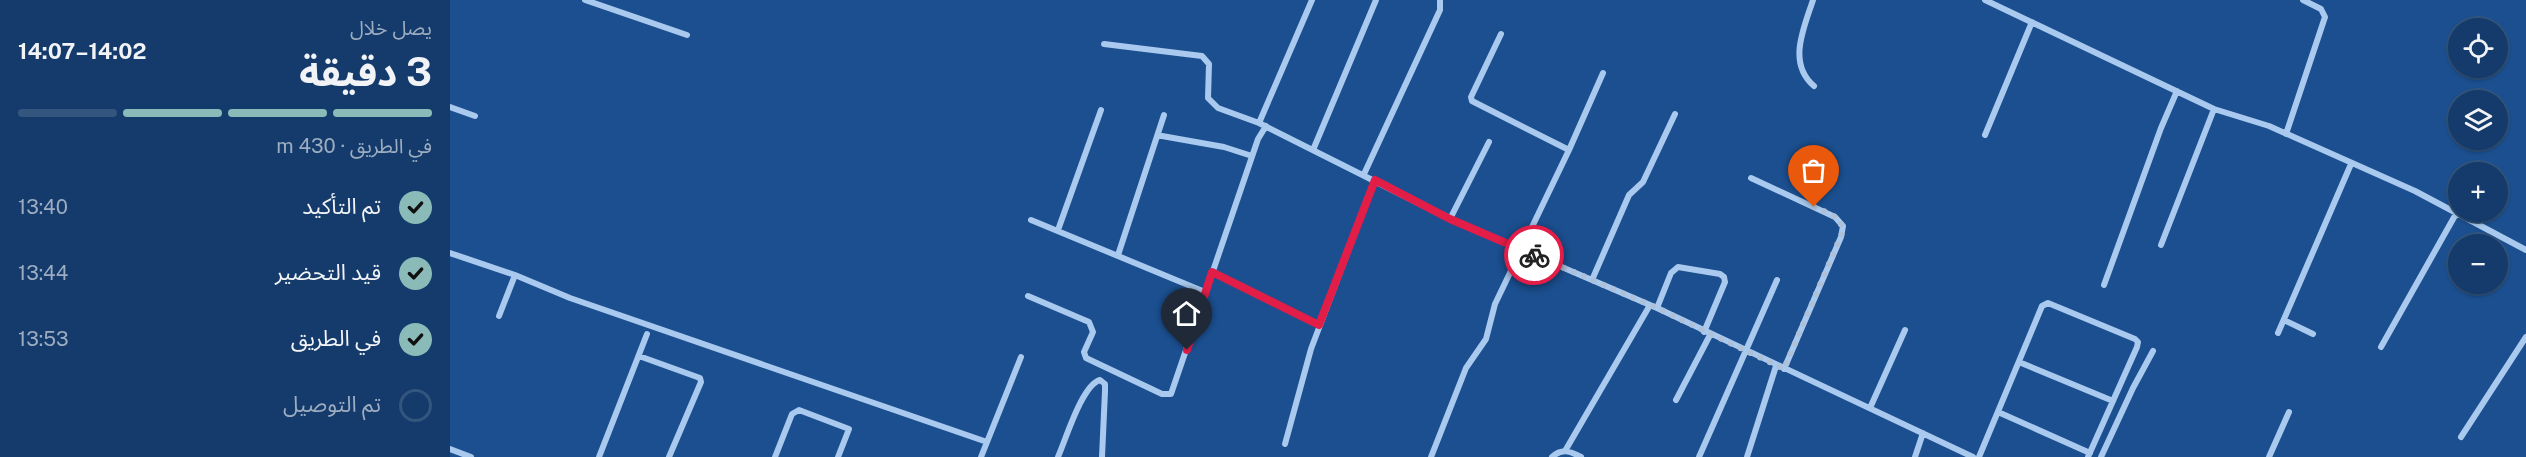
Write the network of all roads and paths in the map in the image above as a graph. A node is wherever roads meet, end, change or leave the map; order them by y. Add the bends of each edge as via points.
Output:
1 (585, 0) edge
2 (1312, 0) edge
3 (1377, 0) edge
4 (1440, 0) edge
5 (1813, 0) edge
6 (1985, 0) edge
7 (2303, 0) edge
8 (2032, 22) junction
9 (1501, 34) dead end
10 (687, 35) dead end
11 (1104, 44) dead end
12 (1603, 73) dead end
13 (1814, 86) dead end
14 (2177, 91) junction
15 (450, 107) edge
16 (2214, 109) junction
17 (1101, 110) dead end
18 (1675, 114) dead end
19 (1164, 115) dead end
20 (476, 116) dead end
21 (1262, 124) junction
22 (2286, 134) junction
23 (1985, 135) dead end
24 (1162, 136) dead end
25 (1489, 142) dead end
26 (1312, 150) junction
27 (1569, 150) junction
28 (1252, 156) junction
29 (2351, 164) junction
30 (1364, 174) junction
31 (1751, 178) dead end
32 (1375, 180) junction
33 (2448, 208) edge
34 (1450, 219) junction
35 (1031, 220) dead end
36 (2451, 222) edge
37 (2475, 222) edge
38 (1058, 230) junction
39 (2161, 245) dead end
40 (1521, 249) junction
41 (2526, 250) edge
42 (450, 253) edge
43 (1118, 255) junction
44 (1212, 272) junction
45 (515, 275) junction
46 (1592, 280) junction
47 (1777, 280) dead end
48 (2104, 285) dead end
49 (1205, 292) junction
50 (1028, 296) dead end
51 (1650, 305) junction
52 (1657, 308) junction
53 (499, 316) dead end
54 (2284, 320) junction
55 (1319, 325) junction
56 (1905, 330) dead end
57 (1707, 333) junction
58 (2278, 333) dead end
59 (647, 334) dead end
60 (2313, 334) dead end
61 (2526, 337) edge
62 (2381, 347) dead end
63 (1745, 351) junction
64 (2153, 351) dead end
65 (639, 356) junction
66 (1021, 357) dead end
67 (2019, 362) junction
68 (1776, 366) junction
69 (1784, 369) junction
70 (1676, 400) dead end
71 (2113, 401) junction
72 (1870, 408) junction
73 (1998, 412) junction
74 (2289, 412) dead end
75 (1923, 433) junction
76 (2461, 437) dead end
77 (987, 442) junction
78 (1285, 444) dead end
79 (450, 450) edge
80 (1564, 451) junction
81 (2089, 455) edge
82 (471, 457) edge
83 (599, 457) edge
84 (669, 457) edge
85 (775, 457) edge
86 (838, 457) edge
87 (981, 457) edge
88 (1058, 457) edge
89 (1102, 457) edge
90 (1431, 457) edge
91 (1552, 457) edge
92 (1581, 457) edge
93 (1699, 457) edge
94 (1747, 457) edge
95 (1914, 457) edge
96 (1973, 457) edge
97 (1979, 457) edge
98 (2100, 457) edge
99 (2269, 457) edge

1 - 10 street
2 - 21 street
3 - 26 street
4 - 30 street via 1440,10
5 - 13 street via 1799,54 1804,73
6 - 8 street
7 - 22 street via 2321,9 2325,17
8 - 14 street
8 - 23 street
9 - 27 street via 1472,101
11 - 21 street via 1202,56 1209,64 1211,101 1218,108
12 - 27 street
14 - 16 street
14 - 48 street
15 - 20 street
16 - 22 street
16 - 39 street
17 - 38 street
18 - 46 street via 1642,182 1629,195
19 - 43 street
21 - 26 street
21 - 28 street
22 - 29 street
24 - 28 street
25 - 34 street
26 - 30 street
27 - 40 street
28 - 44 street
29 - 33 street
29 - 54 street
30 - 32 street
31 - 69 street via 1835,217 1843,226
32 - 34 street
32 - 55 street
34 - 40 street
35 - 38 street
36 - 62 street
37 - 41 street
38 - 43 street
40 - 46 street
40 - 90 street via 1495,304 1486,339 1466,368
42 - 45 street
43 - 49 street
44 - 49 street
44 - 55 street
45 - 53 street
45 - 77 street via 570,298
46 - 51 street
47 - 63 street
49 - 50 street via 1175,388 1168,395 1086,358 1084,352 1093,332 1089,322
51 - 52 street
51 - 80 street
52 - 57 street
52 - 57 street via 1671,273 1678,267 1720,274 1725,282
54 - 58 street
54 - 60 street
55 - 78 street
56 - 72 street
57 - 63 street
57 - 70 street
59 - 65 street
61 - 76 street
63 - 68 street
63 - 93 street
64 - 98 street
65 - 83 street
65 - 84 street via 700,378
66 - 77 street
67 - 71 street
67 - 71 street via 2042,306 2050,303 2136,340 2137,347
67 - 73 street
68 - 69 street
68 - 94 street
69 - 72 street
71 - 81 street
72 - 75 street
73 - 81 street
73 - 97 street
74 - 99 street
75 - 95 street
75 - 96 street
77 - 87 street
79 - 82 street
80 - 91 street
80 - 92 street
85 - 86 street via 792,414 800,410 849,429
88 - 89 street via 1086,391 1100,380 1105,384

